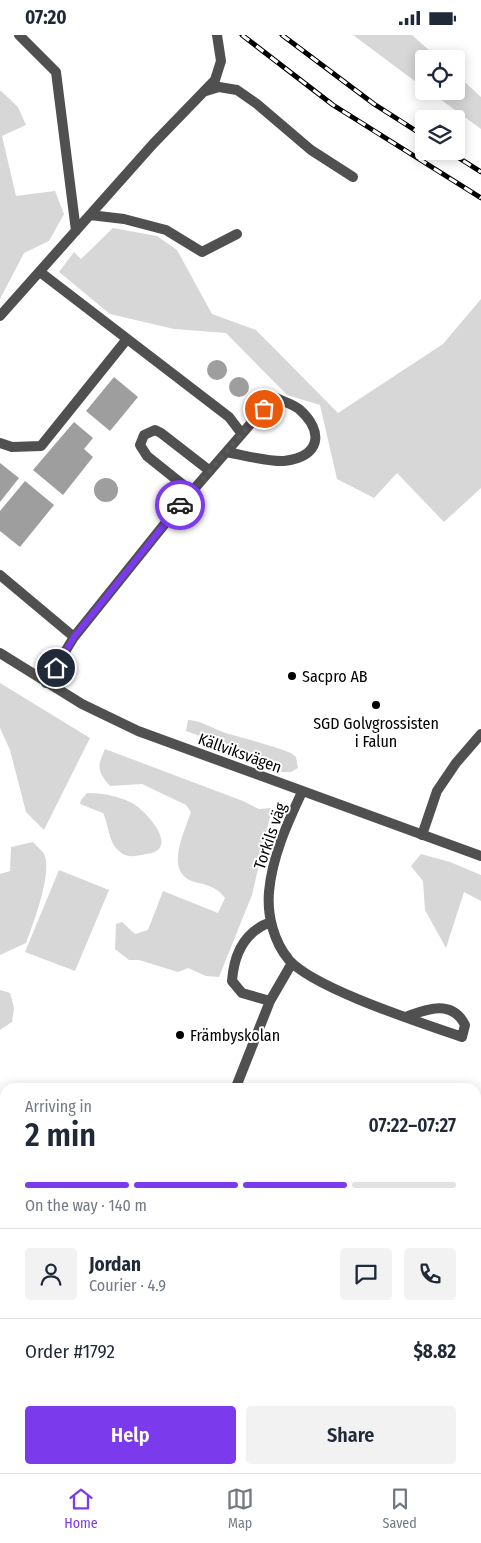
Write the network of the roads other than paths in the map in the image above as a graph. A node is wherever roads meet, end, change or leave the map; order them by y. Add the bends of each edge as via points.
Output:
1 (19, 35) edge
2 (217, 35) edge
3 (205, 91) junction
4 (353, 177) dead end
5 (90, 215) junction
6 (76, 231) junction
7 (237, 234) dead end
8 (40, 272) junction
9 (0, 316) edge
10 (127, 339) junction
11 (242, 434) junction
12 (0, 443) edge
13 (226, 452) junction
14 (210, 471) junction
15 (192, 492) junction
16 (0, 575) edge
17 (74, 637) junction
18 (0, 653) edge
19 (46, 683) junction
20 (481, 734) edge
21 (302, 792) junction
22 (422, 835) junction
23 (481, 856) edge
24 (271, 922) junction
25 (292, 963) junction
26 (270, 1001) junction
27 (405, 1017) junction
28 (238, 1083) edge

1 - 6 street via 56,72
2 - 3 street via 221,61 215,80
3 - 4 street via 219,87 237,90 311,150
3 - 5 street
5 - 6 street
5 - 7 street via 124,219 166,230 202,252
6 - 8 street
8 - 9 street
8 - 10 street
10 - 11 street via 229,417
10 - 12 street via 41,446 12,447
11 - 13 street
11 - 13 street via 274,397 298,408 316,430 316,438 306,455 283,461
13 - 14 street
14 - 15 street
14 - 15 street via 161,433 155,430 144,435 140,445 147,456
15 - 17 street
16 - 17 street
17 - 19 street
18 - 19 street, Källviksvägen
19 - 21 street, Källviksvägen via 138,731
20 - 22 street via 437,791
21 - 22 street, Källviksvägen
21 - 24 street, Torkils väg via 280,841 273,868 269,895
22 - 23 street, Källviksvägen
24 - 25 street, Torkils väg via 274,934
24 - 26 street via 248,935 233,967 232,981 242,993
25 - 26 street
25 - 27 street, Torkils väg via 324,983
26 - 28 street
27 - 27 street, Torkils väg via 429,1010 452,1009 465,1025 462,1037

